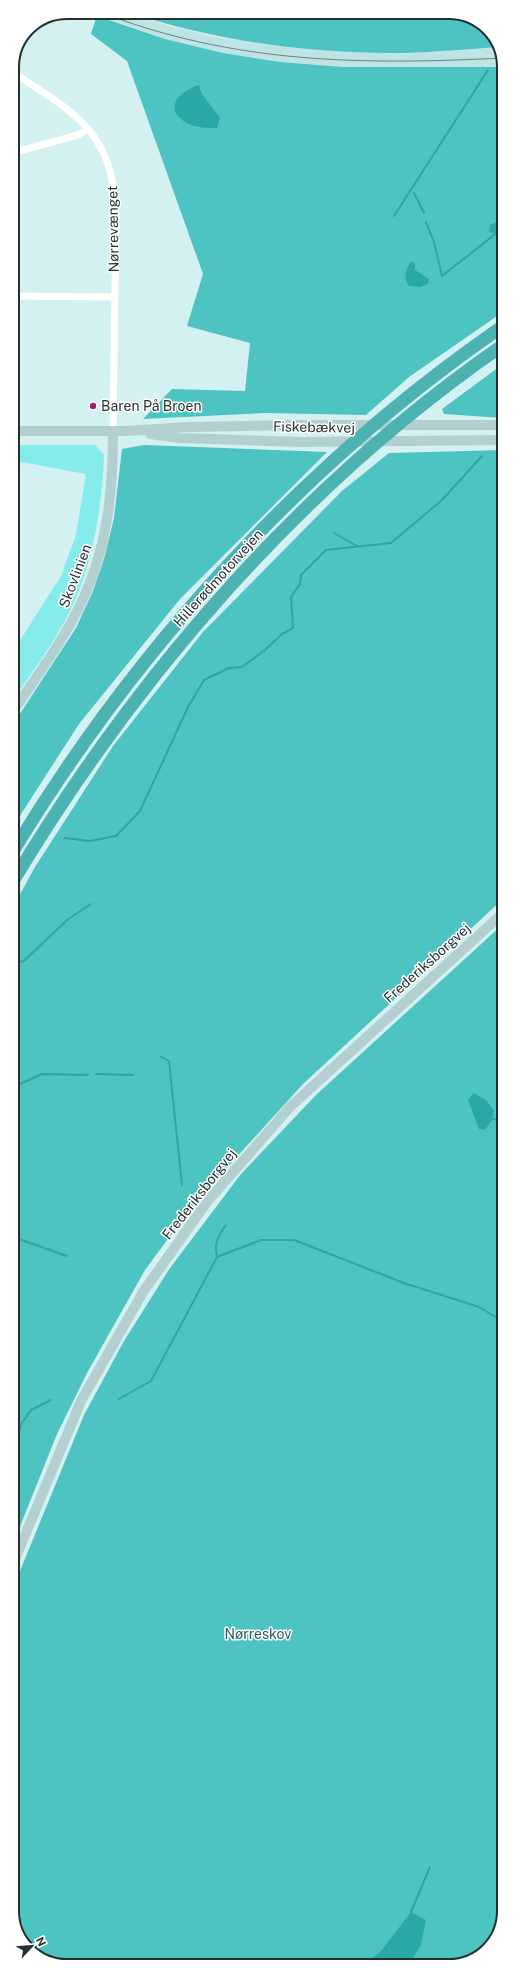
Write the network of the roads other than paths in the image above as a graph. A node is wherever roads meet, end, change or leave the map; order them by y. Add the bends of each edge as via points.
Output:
1 (19, 77) edge
2 (88, 129) junction
3 (19, 150) edge
4 (19, 296) edge
5 (114, 297) junction
6 (497, 330) edge
7 (497, 350) edge
8 (497, 425) edge
9 (19, 431) edge
10 (113, 431) junction
11 (126, 431) junction
12 (497, 440) edge
13 (19, 704) edge
14 (19, 841) edge
15 (19, 872) edge
16 (497, 918) edge
17 (19, 1549) edge

1 - 2 street, Nørrevænget via 72,112
2 - 3 street via 78,135
2 - 5 street, Nørrevænget via 107,159 115,190
4 - 5 street
5 - 10 street, Nørrevænget
6 - 14 highway, Hillerødmotorvejen via 392,410 278,513 242,551 162,641 94,729
7 - 15 highway, Hillerødmotorvejen via 419,409 362,457 241,574 149,681 64,800
8 - 11 street, Fiskebækvej via 210,427
9 - 10 street, Fiskebækvej
10 - 11 street, Fiskebækvej
10 - 13 street, Skovlinien via 112,487 108,521 92,578 64,636
11 - 12 street, Fiskebækvej via 180,438 302,442
16 - 17 street, Frederiksborgvej via 290,1106 207,1202 143,1292 80,1401

